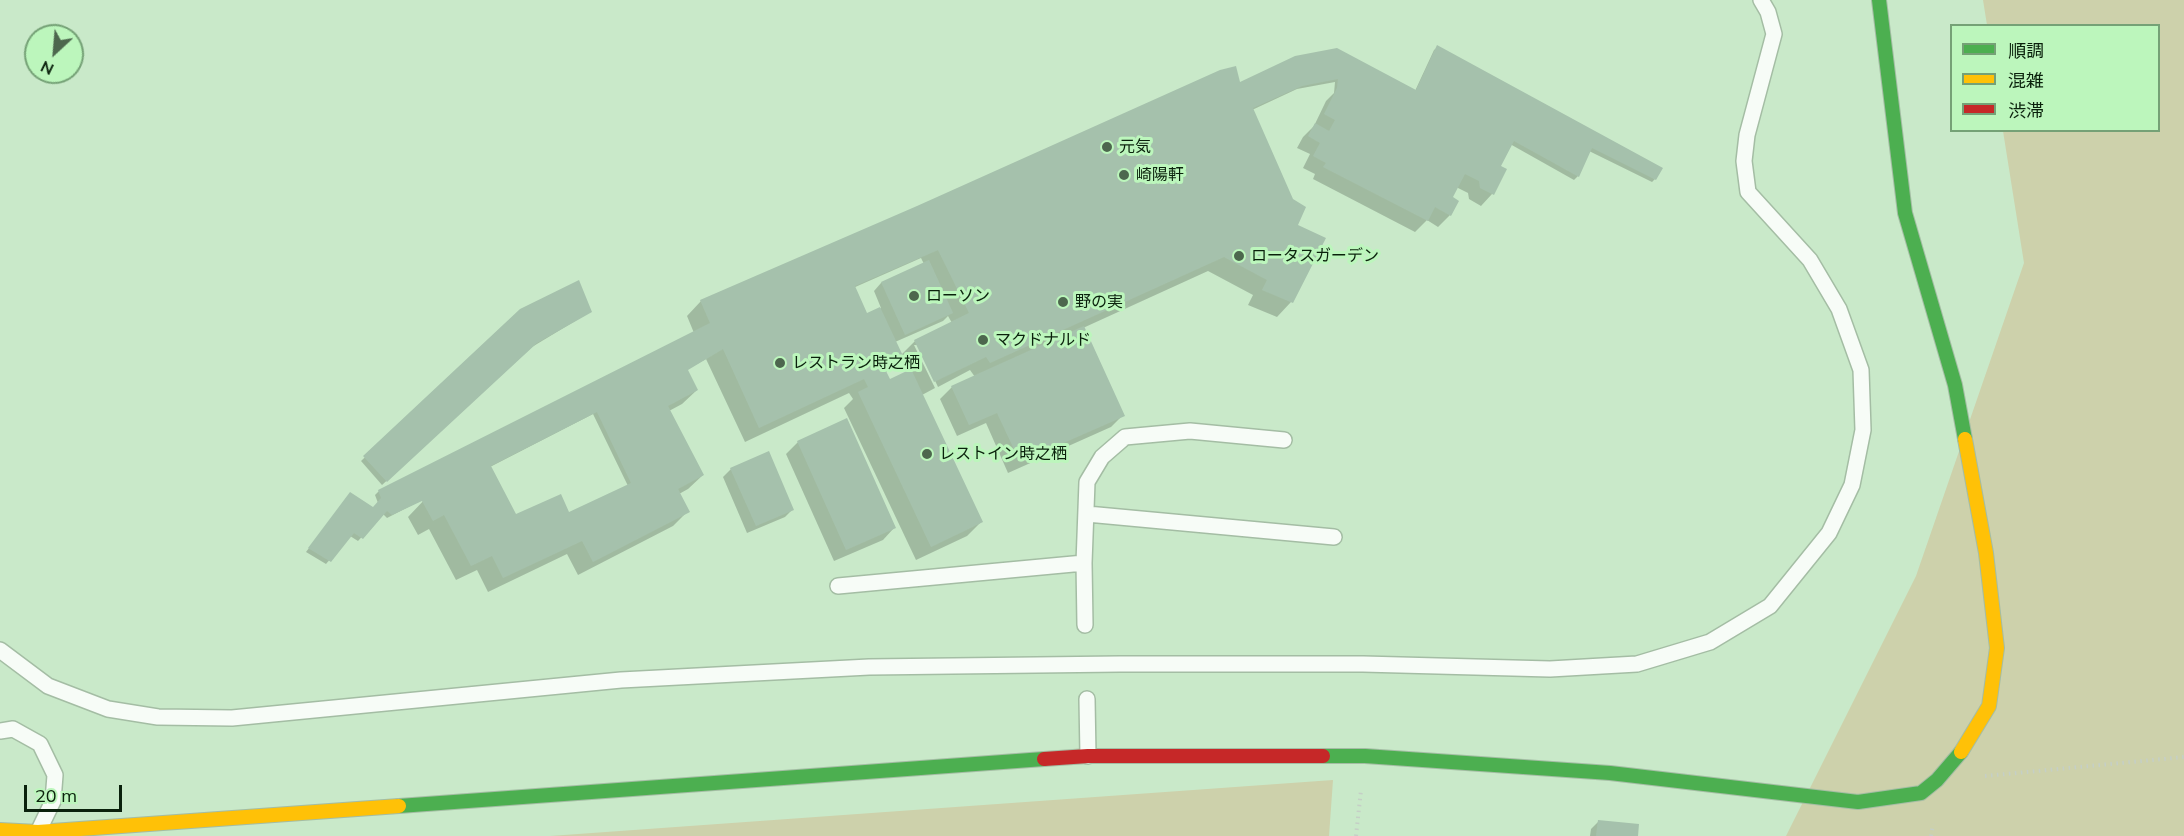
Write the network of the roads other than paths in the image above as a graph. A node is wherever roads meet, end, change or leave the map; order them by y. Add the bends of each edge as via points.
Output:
1 (1761, 0) edge
2 (1879, 0) edge
3 (1284, 440) dead end
4 (1087, 514) junction
5 (1334, 537) dead end
6 (1084, 563) junction
7 (838, 586) dead end
8 (1085, 625) dead end
9 (0, 650) edge
10 (1087, 699) dead end
11 (0, 731) edge
12 (1088, 756) junction
13 (0, 830) edge
14 (38, 832) junction

1 - 9 lane via 1774,34 1747,135 1744,161 1748,192 1810,260 1839,309 1861,370 1863,430 1852,485 1829,534 1770,606 1710,642 1637,664 1550,669 1305,664 869,667 621,680 232,718 158,717 108,709 48,686
2 - 12 street via 1905,213 1955,385 1986,553 1997,648 1989,706 1959,756 1937,780 1921,793 1858,802 1610,773 1365,756
3 - 4 lane via 1190,431 1125,437 1102,458 1087,482
4 - 5 lane
4 - 6 lane
6 - 7 lane
6 - 8 lane
10 - 12 lane
11 - 14 lane via 13,729 40,744 55,775 53,801
12 - 14 street
13 - 14 street

